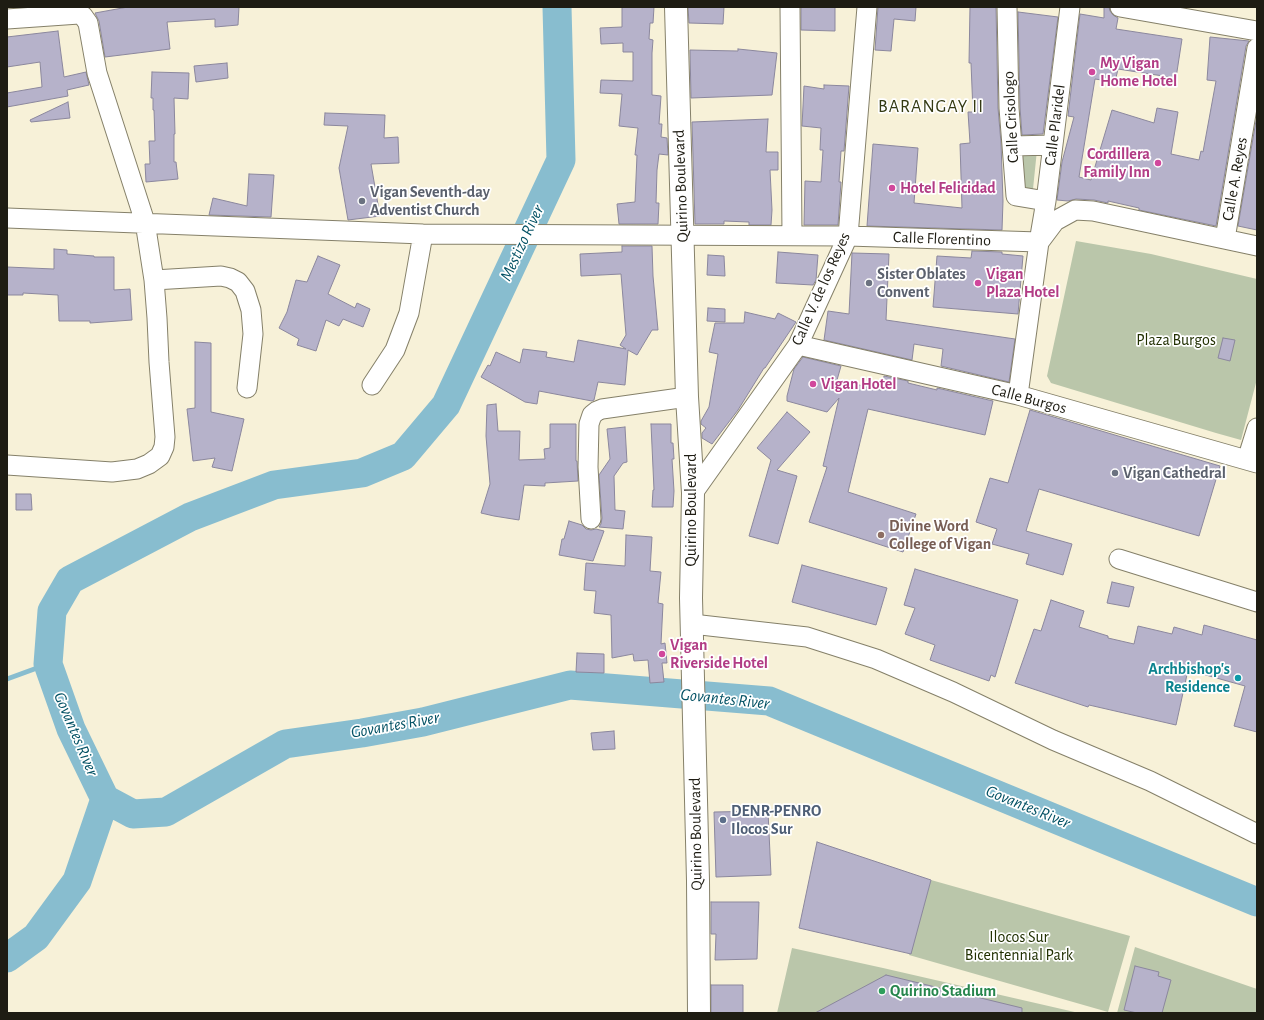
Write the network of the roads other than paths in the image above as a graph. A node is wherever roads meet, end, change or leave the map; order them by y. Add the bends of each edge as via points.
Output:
1 (676, 7) edge
2 (790, 7) edge
3 (867, 7) edge
4 (1007, 7) edge
5 (1070, 7) edge
6 (1120, 7) edge
7 (7, 18) edge
8 (1257, 31) edge
9 (1257, 48) edge
10 (1053, 145) junction
11 (1012, 146) junction
12 (1046, 200) junction
13 (7, 218) edge
14 (145, 222) junction
15 (423, 234) junction
16 (683, 236) junction
17 (792, 236) junction
18 (848, 236) junction
19 (1225, 239) junction
20 (1039, 242) junction
21 (1257, 246) edge
22 (154, 280) junction
23 (798, 345) junction
24 (372, 385) dead end
25 (247, 388) dead end
26 (1018, 395) junction
27 (687, 397) junction
28 (1257, 428) edge
29 (1252, 462) edge
30 (7, 465) edge
31 (693, 493) junction
32 (591, 519) dead end
33 (1119, 559) dead end
34 (1257, 602) edge
35 (692, 624) junction
36 (1257, 834) edge
37 (699, 1013) edge

1 - 16 main road, Quirino Boulevard
2 - 17 street
3 - 18 street, Calle V. de los Reyes
4 - 11 street, Calle Crisologo
5 - 10 street, Calle Plaridel
6 - 8 street
7 - 14 street via 79,14 86,20 97,74
9 - 19 street, Calle A. Reyes
10 - 11 street
10 - 12 street, Calle Plaridel
11 - 12 street, Calle Crisologo via 1016,196
12 - 20 street, Calle Plaridel
13 - 14 street, Calle Florentino
14 - 15 street, Calle Florentino
14 - 22 street
15 - 16 street, Calle Florentino
15 - 24 street via 409,313 395,350
16 - 17 street, Calle Florentino
16 - 27 main road, Quirino Boulevard
17 - 18 street, Calle Florentino
18 - 20 street, Calle Florentino
18 - 23 street, Calle V. de los Reyes
19 - 20 street via 1093,211 1075,210 1054,221
19 - 21 street
20 - 26 street
22 - 25 street via 221,276 238,282 245,291 251,310 253,334
22 - 30 street via 165,437 160,456 137,469 112,472
23 - 26 street, Calle Burgos
23 - 31 street, Calle V. de los Reyes
26 - 29 street, Calle Burgos
27 - 31 main road, Quirino Boulevard
27 - 32 street via 602,409 592,415 589,424 588,467
28 - 29 street
31 - 35 main road, Quirino Boulevard via 690,598
33 - 34 street
35 - 36 street via 807,637 876,659 953,692 1053,740 1150,781
35 - 37 main road, Quirino Boulevard

